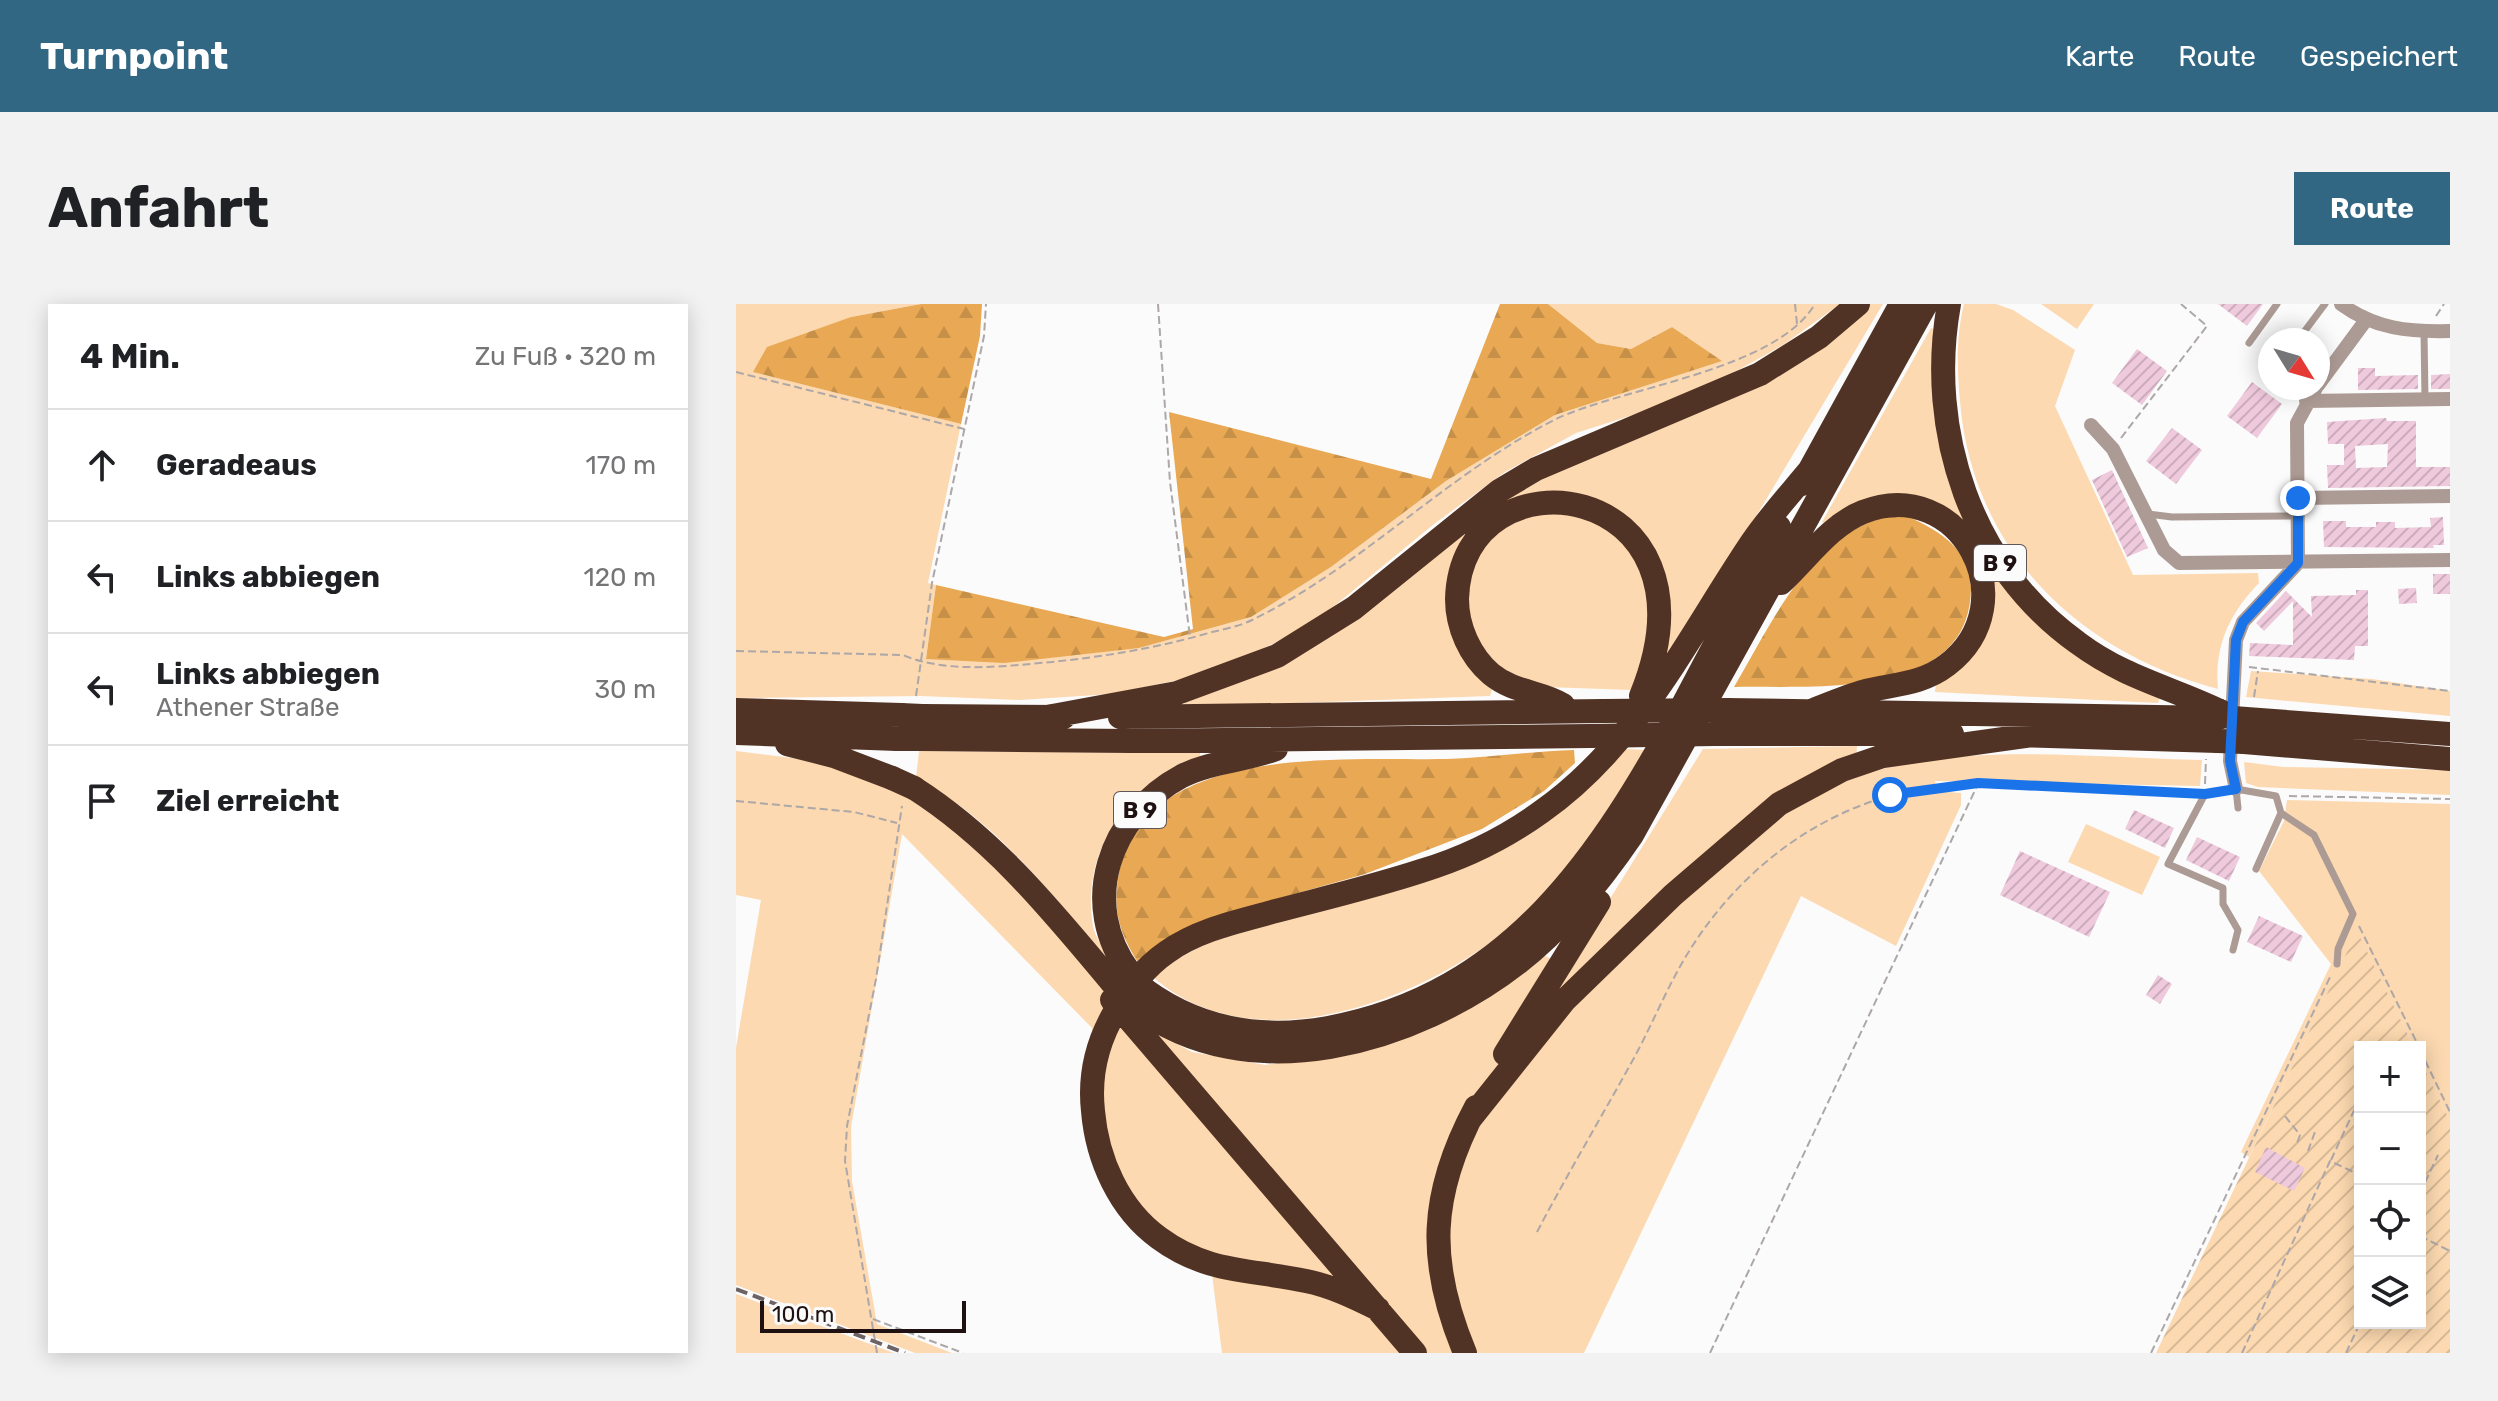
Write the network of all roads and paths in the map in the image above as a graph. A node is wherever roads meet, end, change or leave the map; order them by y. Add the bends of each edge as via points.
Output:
1 (986, 304) edge
2 (1158, 304) edge
3 (1795, 304) edge
4 (1815, 304) edge
5 (1858, 304) edge
6 (1901, 304) edge
7 (1926, 304) edge
8 (1949, 304) edge
9 (2181, 304) edge
10 (2277, 304) edge
11 (2325, 304) edge
12 (2341, 304) edge
13 (2366, 320) junction
14 (1797, 326) junction
15 (2307, 328) edge
16 (2450, 331) edge
17 (2424, 332) junction
18 (2249, 343) dead end
19 (2330, 368) edge
20 (736, 372) edge
21 (2425, 399) junction
22 (2450, 399) edge
23 (2306, 401) joint
24 (2091, 425) dead end
25 (965, 429) junction
26 (2113, 449) junction
27 (1809, 471) junction
28 (2450, 496) edge
29 (2298, 498) junction
30 (2145, 513) junction
31 (2298, 516) junction
32 (2450, 560) edge
33 (2298, 563) junction
34 (1766, 596) junction
35 (1190, 639) junction
36 (736, 651) edge
37 (921, 663) junction
38 (2235, 665) junction
39 (2259, 668) junction
40 (2450, 691) edge
41 (1816, 709) junction
42 (736, 710) edge
43 (1576, 712) junction
44 (1047, 717) junction
45 (911, 723) junction
46 (2230, 726) junction
47 (747, 733) edge
48 (2450, 734) edge
49 (2032, 735) junction
50 (1301, 740) junction
51 (1620, 740) junction
52 (2450, 759) edge
53 (1978, 783) junction
54 (903, 787) junction
55 (2236, 789) junction
56 (2205, 794) junction
57 (2276, 796) junction
58 (2450, 799) edge
59 (736, 801) edge
60 (2238, 808) dead end
61 (2281, 813) junction
62 (899, 824) junction
63 (1632, 835) junction
64 (2256, 869) dead end
65 (2353, 914) junction
66 (2233, 950) dead end
67 (2337, 964) joint
68 (1128, 996) junction
69 (2416, 1041) edge
70 (2426, 1062) edge
71 (2354, 1110) edge
72 (2450, 1112) edge
73 (2285, 1116) dead end
74 (1470, 1119) junction
75 (2316, 1129) dead end
76 (2296, 1146) dead end
77 (2308, 1151) dead end
78 (2438, 1155) dead end
79 (2330, 1161) junction
80 (2354, 1172) edge
81 (2424, 1185) edge
82 (1537, 1232) dead end
83 (2426, 1239) edge
84 (2450, 1251) edge
85 (1378, 1309) junction
86 (871, 1318) junction
87 (2357, 1329) edge
88 (877, 1353) edge
89 (963, 1353) edge
90 (1415, 1353) edge
91 (1465, 1353) edge
92 (1710, 1353) edge
93 (2151, 1353) edge
94 (2242, 1353) edge
95 (2346, 1353) edge

1 - 25 path
2 - 35 path via 1170,482
3 - 14 path
4 - 14 path
5 - 44 highway via 1819,337 1760,374 1571,451 1524,476 1354,608 1277,656 1177,693
6 - 27 highway, B 9
7 - 34 highway
8 - 46 highway, B 9 via 1942,359 1948,434 1966,501 1999,562 2042,614 2078,644
9 - 26 path via 2207,326
10 - 18 lane
11 - 15 lane
12 - 13 street
13 - 17 street
13 - 19 street
14 - 35 path via 1734,360 1556,420 1448,484 1333,571 1251,621
16 - 17 street
17 - 21 lane
20 - 25 path
21 - 22 street
21 - 23 street
23 - 29 street via 2297,423
24 - 26 street
25 - 37 path
26 - 30 street
27 - 51 highway via 1754,539
27 - 68 highway, B 9 via 1614,823 1558,898 1507,945 1408,1007 1317,1030 1281,1033 1213,1027 1165,1005
28 - 29 street
29 - 31 street
30 - 31 lane
30 - 33 street via 2164,550 2179,563
31 - 33 street
32 - 33 street
33 - 38 street via 2243,622
34 - 41 highway via 1841,524 1881,507 1921,508 1938,515 1972,549 1981,570 1983,609 1971,641 1959,655 1916,681
34 - 63 highway
35 - 37 path via 1140,652 1004,667
36 - 37 path via 903,655
37 - 45 path
38 - 39 path
38 - 55 street via 2230,761
39 - 40 path
39 - 46 path
41 - 43 highway, bridge
41 - 46 highway
42 - 45 highway
43 - 44 highway
43 - 51 highway via 1554,699 1522,693 1490,673 1476,659 1461,625 1457,587 1470,550 1503,516 1522,507 1564,501 1604,513 1638,543 1650,566 1661,616 1659,641
44 - 45 highway
45 - 47 highway
45 - 50 highway
46 - 48 highway, B 9
46 - 49 highway, B 9
46 - 52 highway, B 9
46 - 56 path
47 - 54 highway
49 - 50 highway, B 9, bridge
49 - 74 highway via 1883,756 1842,770 1779,804 1673,895 1564,1001
50 - 68 highway, B 9 via 1181,777 1126,826 1114,846 1103,889 1108,934
51 - 85 highway via 1565,793 1492,842 1421,871 1237,922 1183,943 1145,971 1106,1027 1094,1069 1094,1121 1111,1178 1141,1223 1211,1266 1305,1280
53 - 56 path
53 - 82 path via 1890,795 1846,811 1749,873 1692,946
53 - 92 path
54 - 62 path
54 - 68 highway via 987,842
55 - 56 lane
55 - 57 lane
55 - 60 lane
56 - 66 lane via 2168,864 2223,888 2223,904 2238,930
57 - 58 path
57 - 61 lane
59 - 62 path via 854,812
61 - 64 lane
61 - 65 lane via 2314,835
62 - 86 path via 845,1161
63 - 68 highway via 1581,903 1521,961 1469,996 1387,1034 1315,1048 1216,1047 1178,1034
63 - 74 highway via 1601,899 1550,976
65 - 67 lane
65 - 69 path
67 - 93 path
68 - 85 highway
70 - 72 path
71 - 79 path
73 - 76 path via 2300,1135
74 - 91 highway via 1449,1168 1436,1226 1442,1286
75 - 77 path
78 - 81 path
79 - 80 path
79 - 94 path
83 - 84 path
85 - 90 highway
86 - 88 path
86 - 89 path
87 - 95 path

